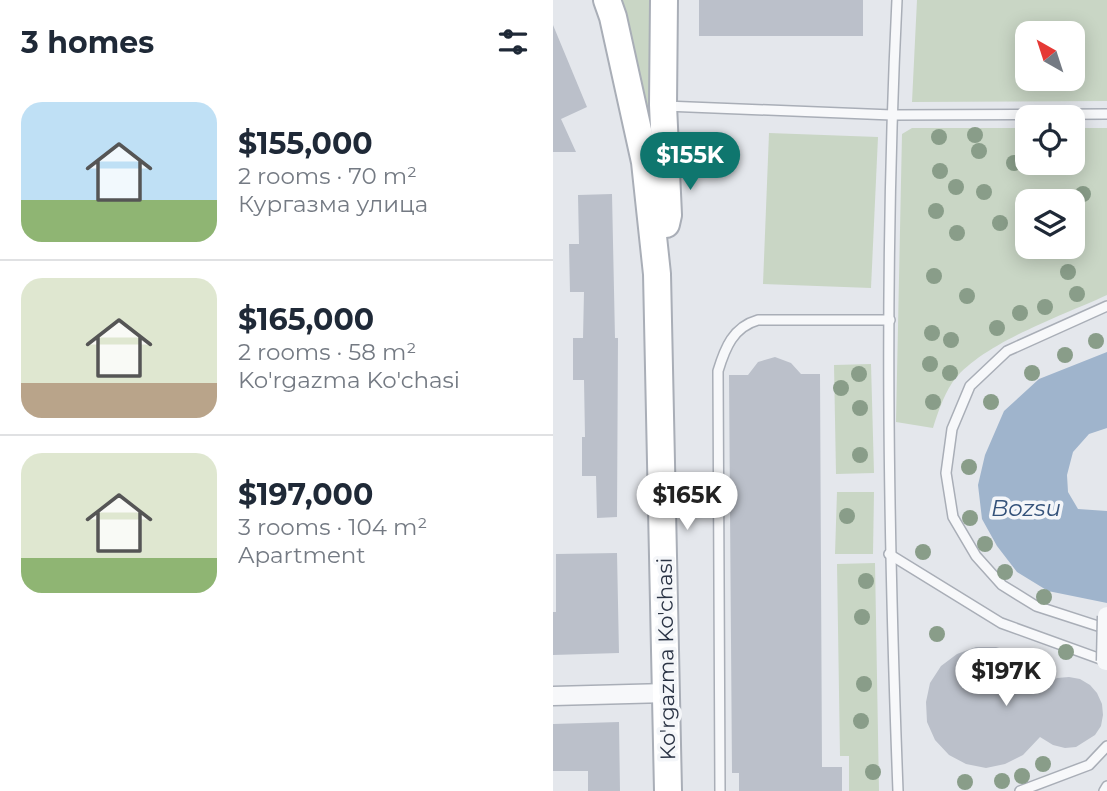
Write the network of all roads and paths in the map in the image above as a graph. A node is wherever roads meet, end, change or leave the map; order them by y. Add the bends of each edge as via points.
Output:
1 (607, 0) edge
2 (664, 0) edge
3 (897, 0) edge
4 (663, 106) junction
5 (1107, 114) edge
6 (892, 115) junction
7 (657, 274) junction
8 (1107, 306) edge
9 (890, 320) junction
10 (889, 554) junction
11 (1107, 616) edge
12 (1107, 629) edge
13 (1106, 661) edge
14 (667, 693) junction
15 (553, 696) edge
16 (1107, 746) edge
17 (1107, 786) edge
18 (668, 791) edge
19 (720, 791) edge
20 (898, 791) edge
21 (1020, 791) edge
22 (1104, 791) edge

1 - 7 street via 645,162
2 - 4 street
3 - 6 lane
4 - 6 lane
4 - 7 street via 668,215
5 - 6 lane
6 - 9 lane
7 - 14 street, Ko'rgazma Ko'chasi
8 - 12 lane via 1007,351 970,386 952,429 946,473 953,517 976,556 1002,585 1036,606
9 - 10 lane
9 - 19 lane via 758,320 747,323 723,353 718,371
10 - 13 lane via 1001,623
10 - 20 lane
11 - 13 street, bridge
14 - 15 street
14 - 18 street, Ko'rgazma Ko'chasi
16 - 21 lane via 1089,765
17 - 22 lane

